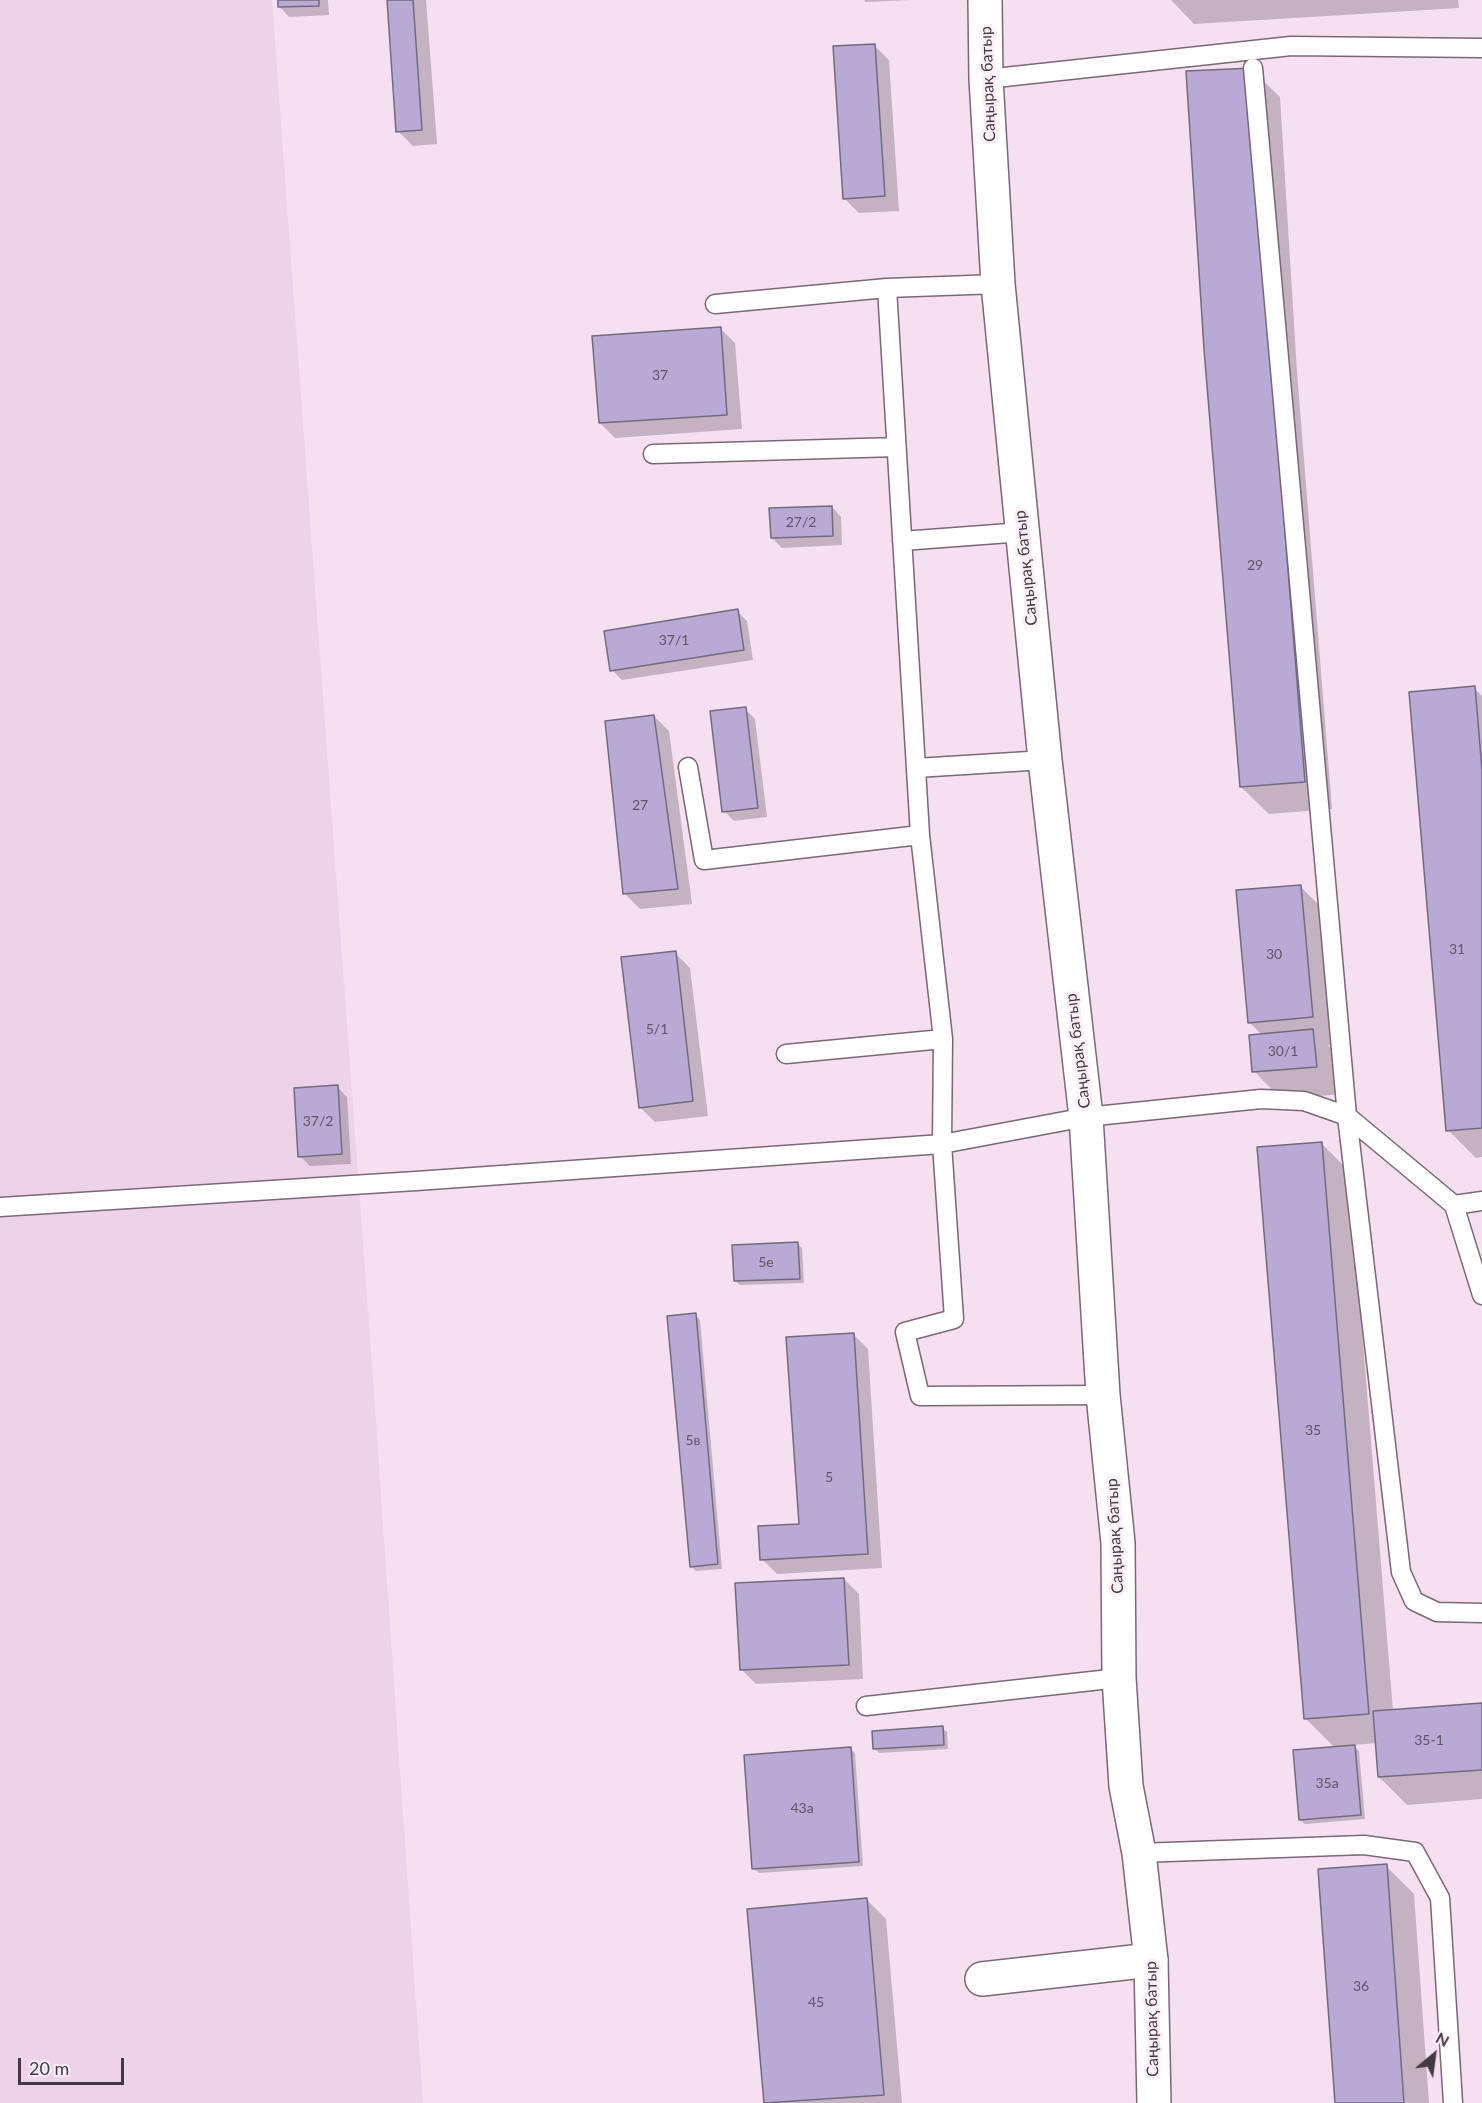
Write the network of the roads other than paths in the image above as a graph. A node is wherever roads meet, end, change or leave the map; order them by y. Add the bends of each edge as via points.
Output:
1 (985, 0) edge
2 (1482, 48) edge
3 (1253, 68) dead end
4 (986, 79) junction
5 (998, 284) junction
6 (887, 288) junction
7 (716, 304) dead end
8 (896, 447) junction
9 (653, 454) dead end
10 (1023, 532) junction
11 (902, 541) junction
12 (1045, 760) junction
13 (687, 766) dead end
14 (916, 768) junction
15 (920, 835) junction
16 (943, 1040) junction
17 (786, 1054) dead end
18 (1347, 1116) junction
19 (1086, 1117) junction
20 (942, 1144) junction
21 (1482, 1201) edge
22 (1454, 1205) junction
23 (0, 1207) edge
24 (1482, 1295) edge
25 (1103, 1395) junction
26 (1482, 1613) edge
27 (1119, 1678) junction
28 (866, 1706) dead end
29 (1139, 1853) junction
30 (1151, 1960) junction
31 (982, 1979) dead end
32 (1154, 2103) edge
33 (1454, 2103) edge

1 - 4 street, Саңырақ батыр
2 - 4 lane via 1291,46
3 - 18 lane
4 - 5 street, Саңырақ батыр
5 - 6 lane
5 - 10 street, Саңырақ батыр
6 - 7 lane
6 - 8 lane
8 - 9 lane
8 - 11 lane
10 - 11 lane
10 - 12 street, Саңырақ батыр
11 - 14 lane
12 - 14 lane
12 - 19 street, Саңырақ батыр
13 - 15 lane via 704,861
14 - 15 lane
15 - 16 lane
16 - 17 lane
16 - 20 lane
18 - 19 lane via 1304,1101 1261,1099
18 - 22 lane
18 - 26 lane via 1401,1572 1414,1601 1437,1612
19 - 20 lane
19 - 25 street, Саңырақ батыр
20 - 23 lane
20 - 25 lane via 954,1319 905,1332 920,1396
21 - 22 lane
22 - 24 lane
25 - 27 street, Саңырақ батыр via 1118,1543
27 - 28 lane
27 - 29 street, Саңырақ батыр via 1126,1786
29 - 30 street, Саңырақ батыр
29 - 33 lane via 1364,1845 1415,1852 1440,1898
30 - 31 street
30 - 32 street, Саңырақ батыр

